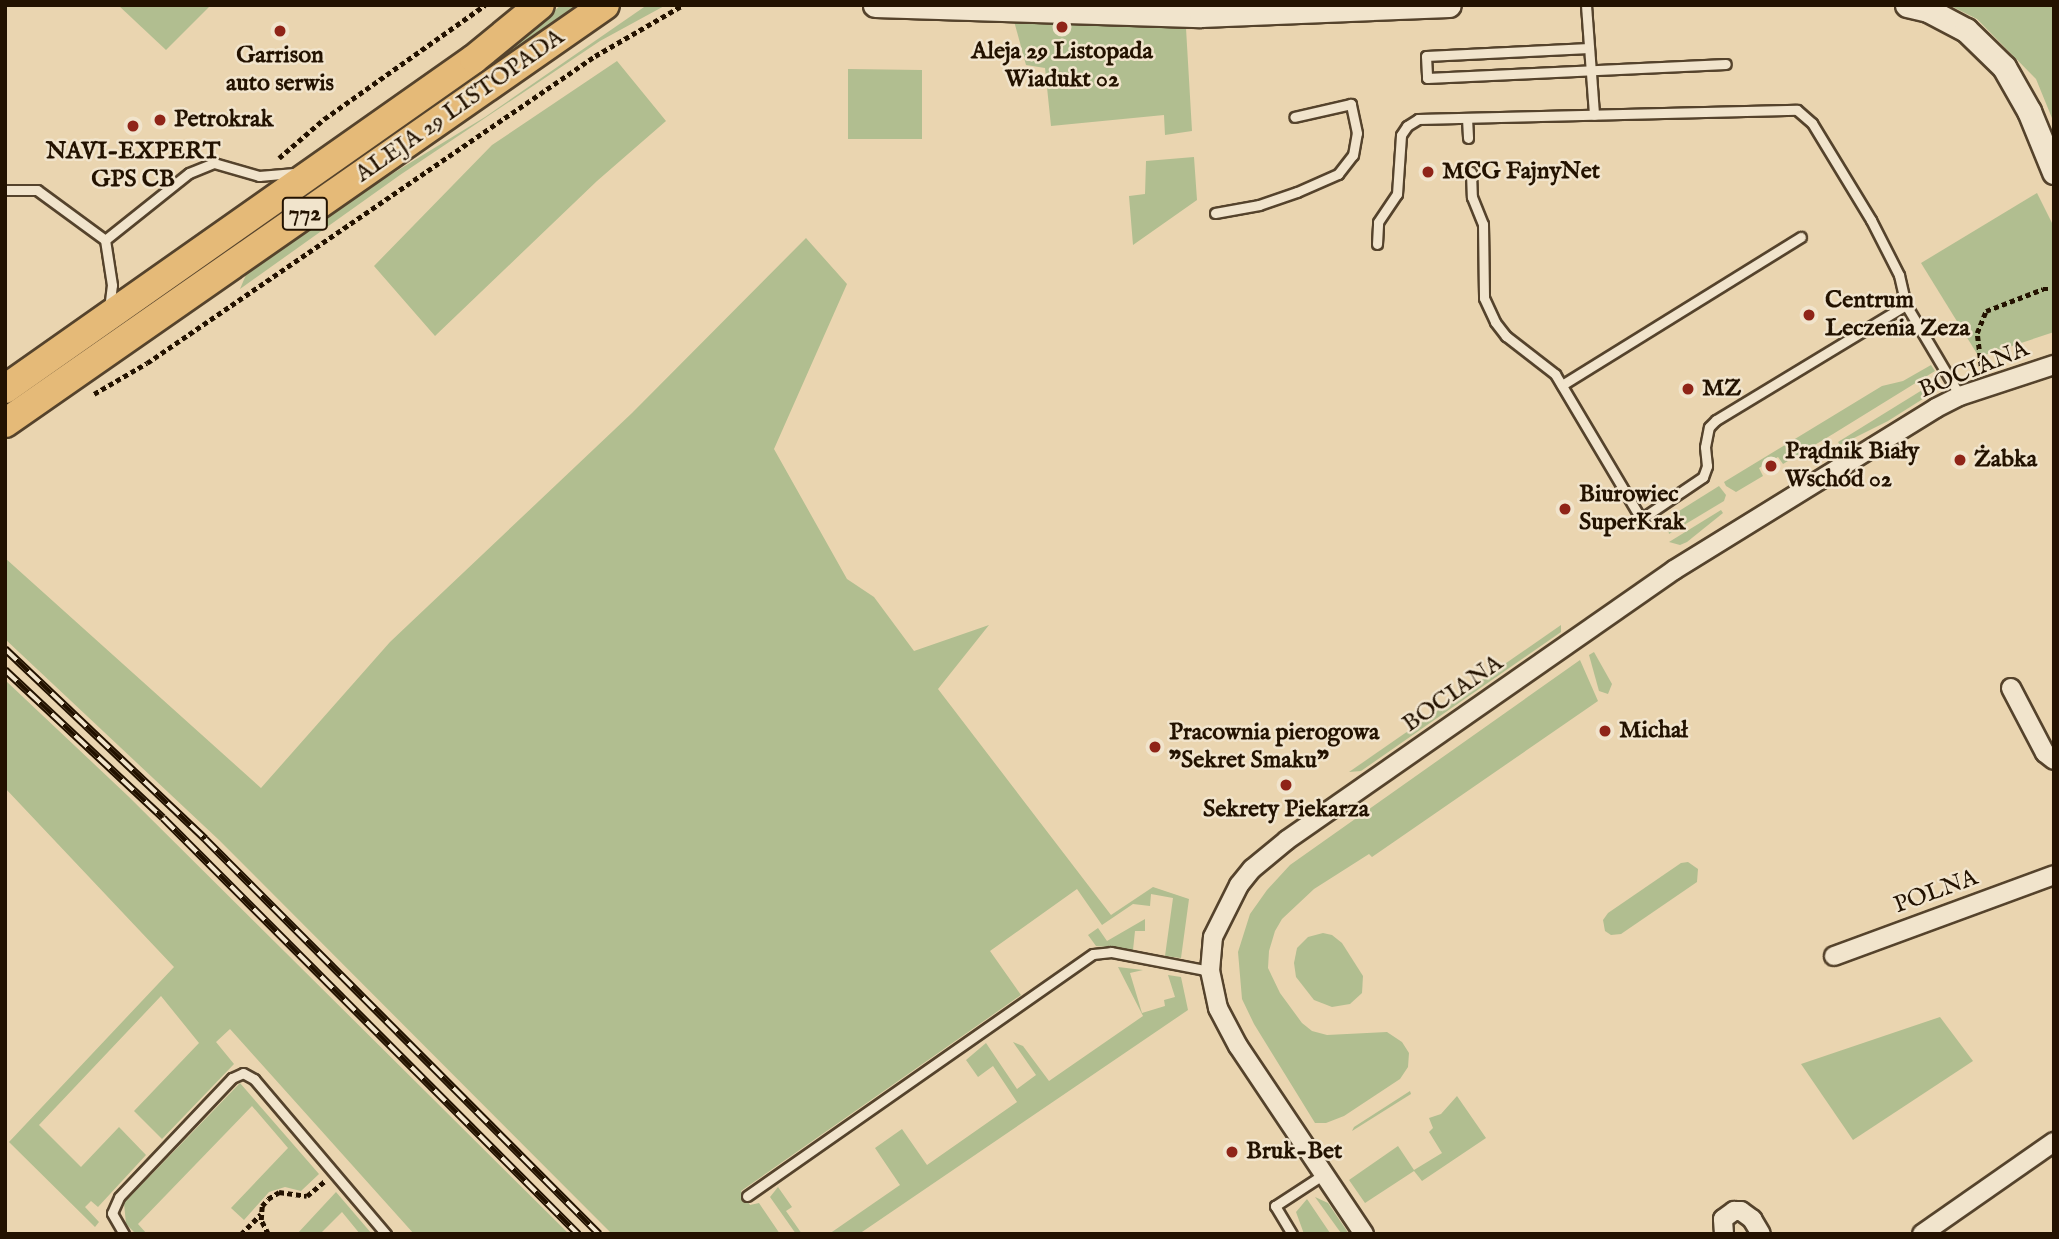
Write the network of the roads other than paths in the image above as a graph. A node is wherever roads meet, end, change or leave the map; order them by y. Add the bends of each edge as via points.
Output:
1 (540, 5) edge
2 (605, 5) edge
3 (874, 5) edge
4 (1449, 5) edge
5 (1586, 5) edge
6 (1907, 5) edge
7 (1589, 48) junction
8 (1726, 64) dead end
9 (1591, 69) junction
10 (1594, 115) junction
11 (1294, 117) dead end
12 (1467, 118) junction
13 (1468, 138) dead end
14 (316, 172) junction
15 (1471, 172) dead end
16 (2054, 172) edge
17 (5, 190) edge
18 (1215, 213) dead end
19 (1801, 237) dead end
20 (105, 240) junction
21 (1377, 244) dead end
22 (1906, 305) junction
23 (108, 317) junction
24 (2054, 365) edge
25 (1562, 385) junction
26 (5, 389) edge
27 (1960, 396) junction
28 (5, 423) edge
29 (2011, 688) dead end
30 (2054, 760) edge
31 (2054, 874) edge
32 (1834, 956) dead end
33 (1210, 971) junction
34 (2054, 1142) edge
35 (1324, 1174) junction
36 (747, 1196) dead end
37 (124, 1234) edge
38 (386, 1234) edge
39 (1292, 1234) edge
40 (1364, 1234) edge
41 (1724, 1234) edge
42 (1761, 1234) edge
43 (1922, 1234) edge

1 - 14 main road, ALEJA 29 LISTOPADA / 772 via 474,60
2 - 28 main road, ALEJA 29 LISTOPADA / 772
3 - 4 street via 1201,15
5 - 7 lane
6 - 16 street via 1928,10 1966,30 2004,67 2025,102
7 - 9 lane
7 - 9 lane via 1426,56 1427,78
8 - 9 lane
9 - 10 lane
10 - 12 lane
10 - 22 lane via 1797,110 1812,122 1871,220 1899,275
11 - 18 lane via 1350,104 1357,133 1353,155 1338,174 1259,205
12 - 13 lane
12 - 21 lane via 1419,119 1407,126 1401,135 1396,194 1378,222
14 - 20 lane via 259,176 214,163 189,173
14 - 23 main road, ALEJA 29 LISTOPADA / 772
15 - 25 lane via 1472,197 1483,224 1485,298 1506,336 1555,374
17 - 20 lane via 37,190
19 - 25 lane
20 - 23 lane via 112,285
22 - 25 lane via 1716,420 1709,427 1703,477 1641,519
22 - 27 lane
23 - 26 main road, ALEJA 29 LISTOPADA / 772
24 - 27 street, BOCIANA
27 - 33 street, BOCIANA via 1674,570 1287,840 1252,869 1229,902 1213,937
29 - 30 street via 2045,753
31 - 32 street, POLNA
33 - 35 street, BOCIANA via 1225,1024
33 - 36 lane via 1111,952 1093,954
34 - 43 street
35 - 39 lane via 1275,1206
35 - 40 street, BOCIANA
37 - 38 lane via 112,1213 119,1196 237,1075 249,1074
41 - 42 street via 1724,1219 1741,1211

